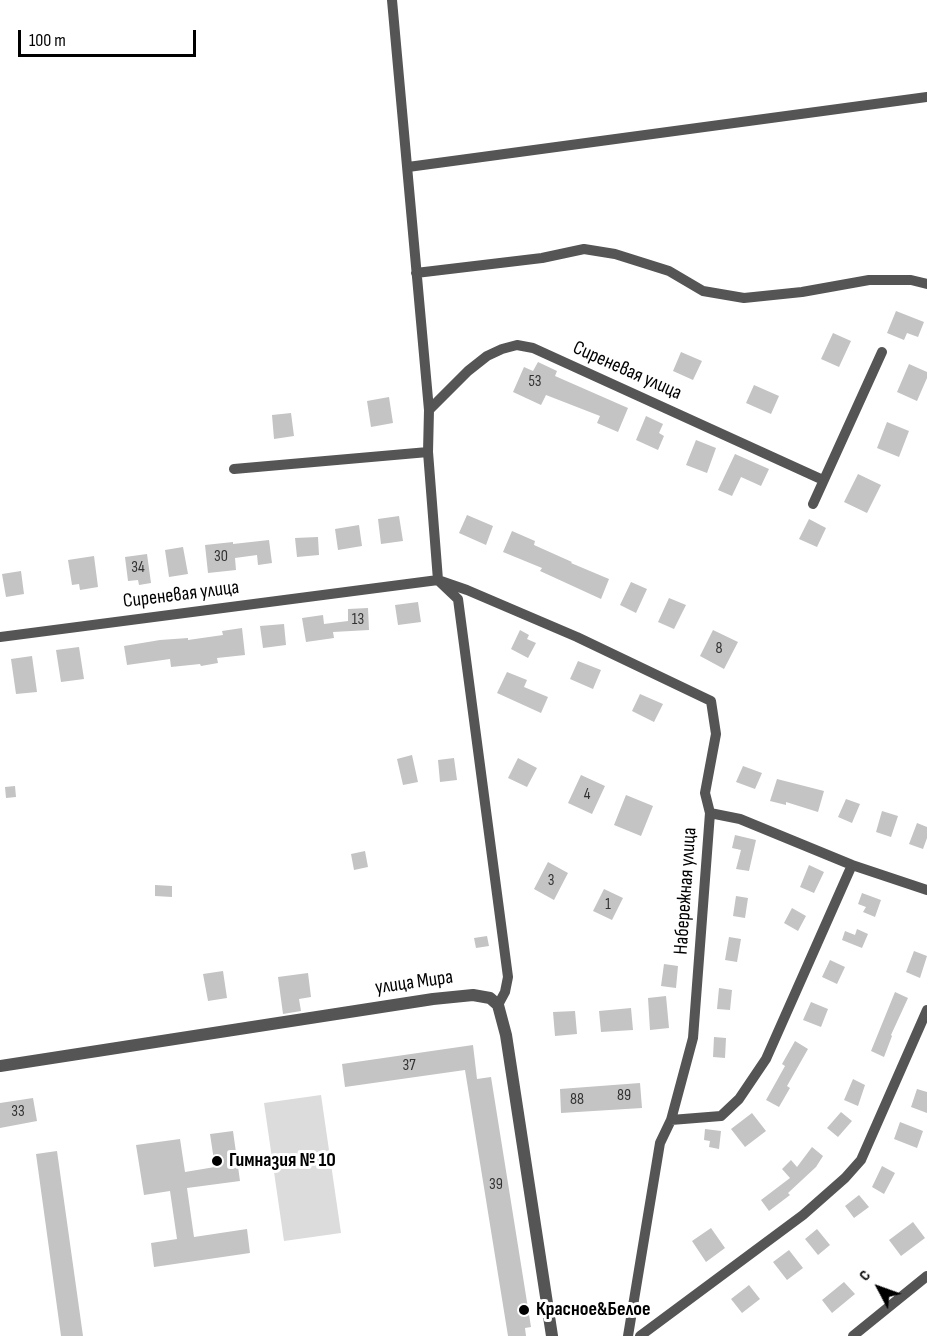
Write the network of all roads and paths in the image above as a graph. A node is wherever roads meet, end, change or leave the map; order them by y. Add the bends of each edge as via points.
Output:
1 (393, 0) edge
2 (927, 97) edge
3 (408, 167) junction
4 (416, 273) junction
5 (927, 284) edge
6 (882, 352) dead end
7 (429, 410) junction
8 (428, 452) junction
9 (234, 469) dead end
10 (823, 480) junction
11 (813, 504) dead end
12 (438, 580) junction
13 (0, 637) edge
14 (710, 813) junction
15 (852, 865) junction
16 (927, 890) edge
17 (498, 1005) junction
18 (927, 1010) edge
19 (0, 1066) edge
20 (671, 1120) junction
21 (927, 1276) edge
22 (552, 1336) edge
23 (628, 1336) edge
24 (640, 1336) edge
25 (853, 1336) edge

1 - 3 street
2 - 3 street
3 - 4 street
4 - 5 street via 584,249 669,271 703,291 744,298 869,280
4 - 7 street
6 - 10 street
7 - 8 street
7 - 10 street, Сиреневая улица via 481,361 517,345 533,348
8 - 9 street
8 - 12 street
10 - 11 street
12 - 13 street, Сиреневая улица
12 - 14 street, Сиреневая улица via 577,638 711,701 716,734 705,793
12 - 17 street via 458,598 508,977
14 - 15 street, Набережная улица via 740,819
14 - 20 street, Набережная улица via 693,1038
15 - 16 street, Набережная улица
15 - 20 street via 766,1059 739,1099 721,1116
17 - 19 street, улица Мира via 490,998 474,995 433,999
17 - 22 street via 506,1035
18 - 24 street via 861,1160 803,1215
20 - 23 street, Набережная улица via 660,1143
21 - 25 street

